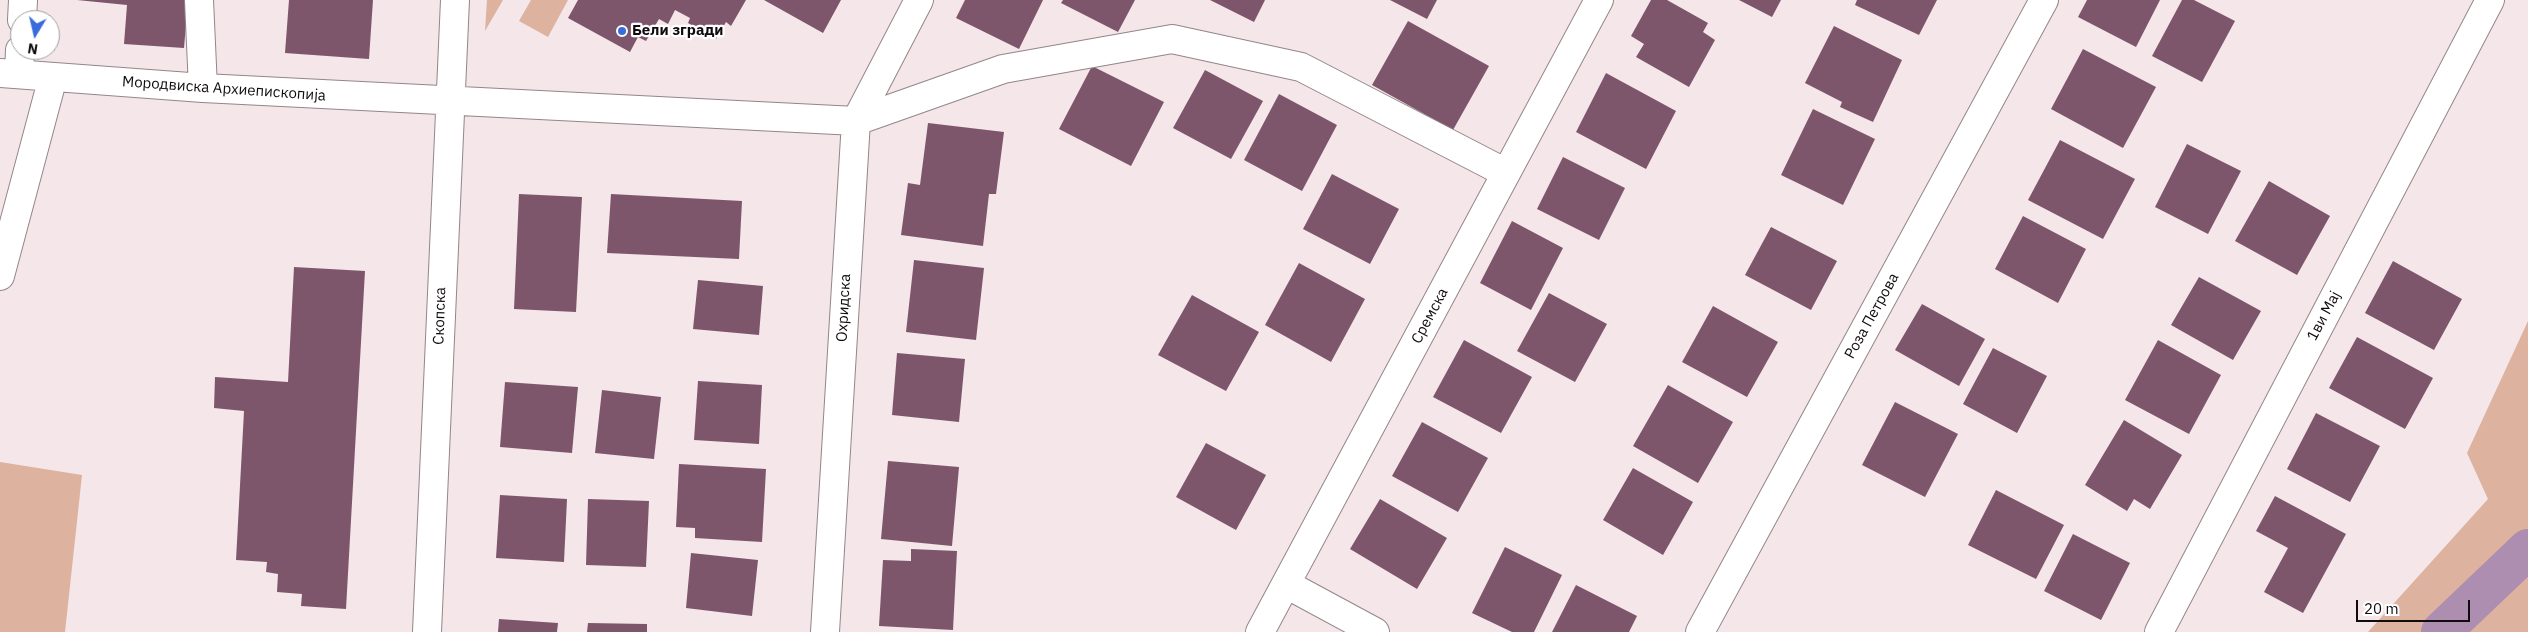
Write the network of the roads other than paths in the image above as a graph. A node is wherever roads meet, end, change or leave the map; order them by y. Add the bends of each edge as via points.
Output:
1 (199, 0) edge
2 (455, 0) edge
3 (919, 0) edge
4 (1599, 0) edge
5 (2044, 0) edge
6 (2490, 0) edge
7 (13, 66) edge
8 (53, 77) junction
9 (203, 88) junction
10 (449, 102) junction
11 (856, 121) junction
12 (1506, 173) junction
13 (0, 276) edge
14 (1286, 584) junction
15 (427, 632) edge
16 (825, 632) edge
17 (1260, 632) edge
18 (1375, 632) edge
19 (1700, 632) edge
20 (2159, 632) edge

1 - 9 street
2 - 10 street, Скопска
3 - 11 street, Охридска
4 - 12 street, Сремска
5 - 19 street, Роза Петрова
6 - 20 street, 1ви Мај
7 - 8 street, Мородвиска Архиепископија
8 - 9 street, Мородвиска Архиепископија
8 - 13 street
9 - 10 street, Мородвиска Архиепископија
10 - 11 street, Мородвиска Архиепископија
10 - 15 street, Скопска
11 - 12 street via 1003,69 1172,39 1301,67
11 - 16 street, Охридска
12 - 14 street, Сремска
14 - 17 street, Сремска
14 - 18 street

